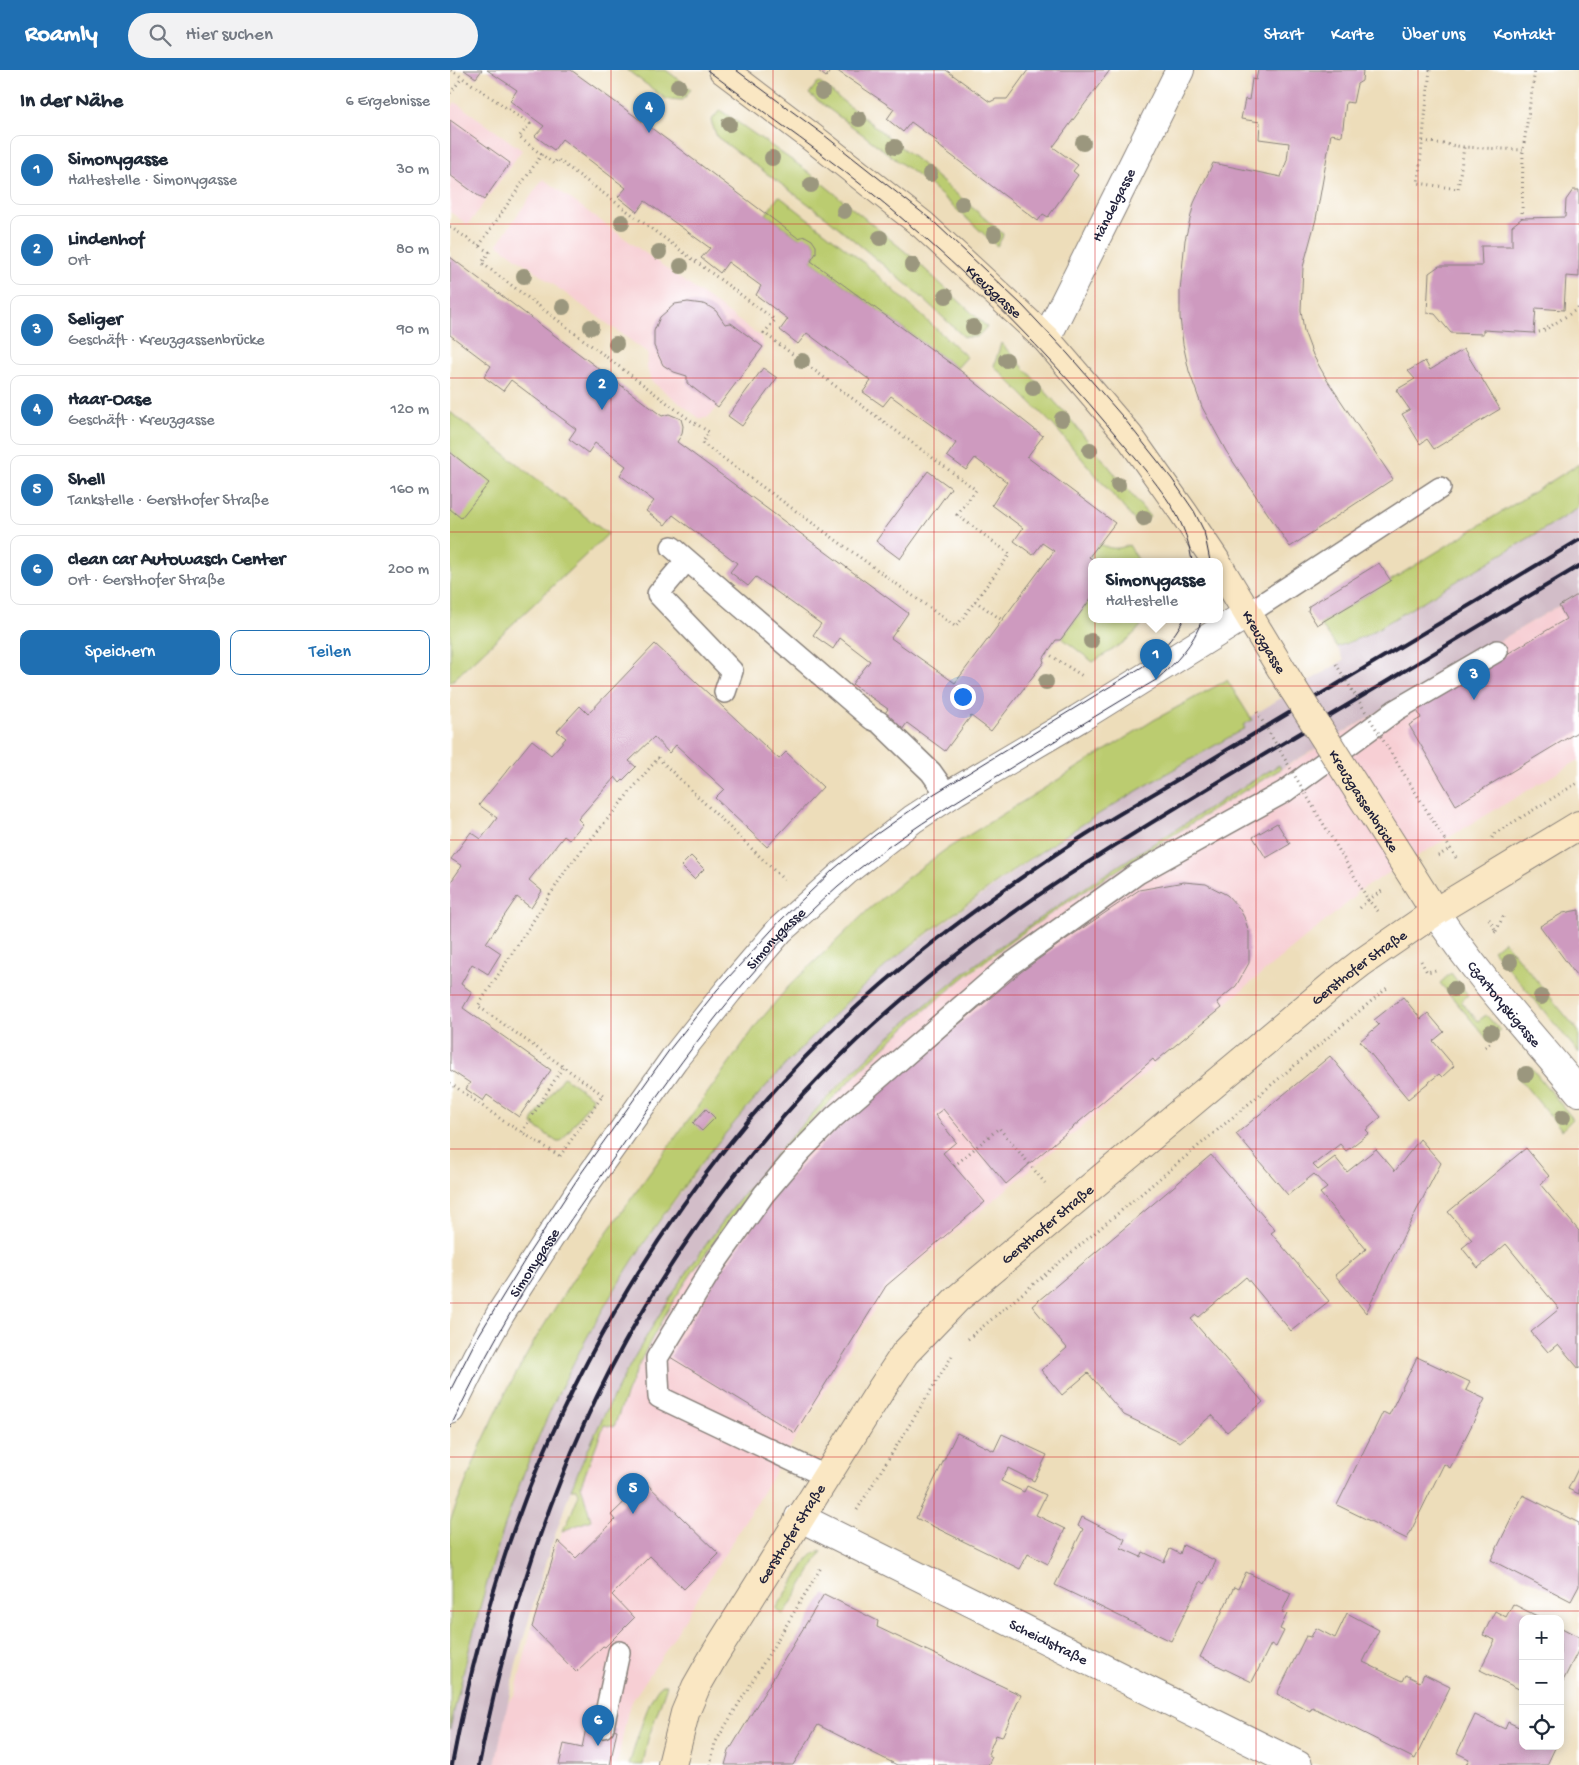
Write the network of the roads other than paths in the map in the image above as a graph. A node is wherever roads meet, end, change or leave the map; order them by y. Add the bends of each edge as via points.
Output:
1 (723, 70) edge
2 (1180, 70) edge
3 (1046, 339) junction
4 (1440, 488) dead end
5 (1214, 558) edge
6 (1223, 573) edge
7 (1247, 614) junction
8 (1498, 650) dead end
9 (1294, 690) joint
10 (725, 692) dead end
11 (948, 796) junction
12 (1579, 825) edge
13 (1435, 912) junction
14 (1579, 1092) edge
15 (450, 1410) edge
16 (825, 1476) junction
17 (799, 1517) junction
18 (619, 1652) dead end
19 (603, 1727) dead end
20 (672, 1765) edge
21 (1298, 1765) edge

1 - 3 main road, Kreuzgasse via 922,225
2 - 3 street, Händelgasse
3 - 5 main road, Kreuzgasse via 1129,436
4 - 7 lane
6 - 7 main road, Kreuzgasse
7 - 9 main road, Kreuzgasse
7 - 11 street, Simonygasse
8 - 16 lane via 1396,710 1284,792 1138,874 1008,966 834,1117 764,1194 715,1263 657,1358 659,1398
9 - 13 main road, Kreuzgassenbrücke, bridge
10 - 11 lane via 732,671 658,594 680,553 879,722 931,772
11 - 15 street, Simonygasse via 852,866 811,902 780,930 728,991 674,1059 578,1194 501,1313
12 - 13 main road, Gersthofer Straße
13 - 14 street, Czartoryskigasse via 1478,973
13 - 16 main road, Gersthofer Straße via 1334,984 957,1299 905,1353
16 - 17 main road, Gersthofer Straße
17 - 20 main road, Gersthofer Straße via 696,1687 685,1713
17 - 21 street, Scheidlstraße
18 - 19 lane

